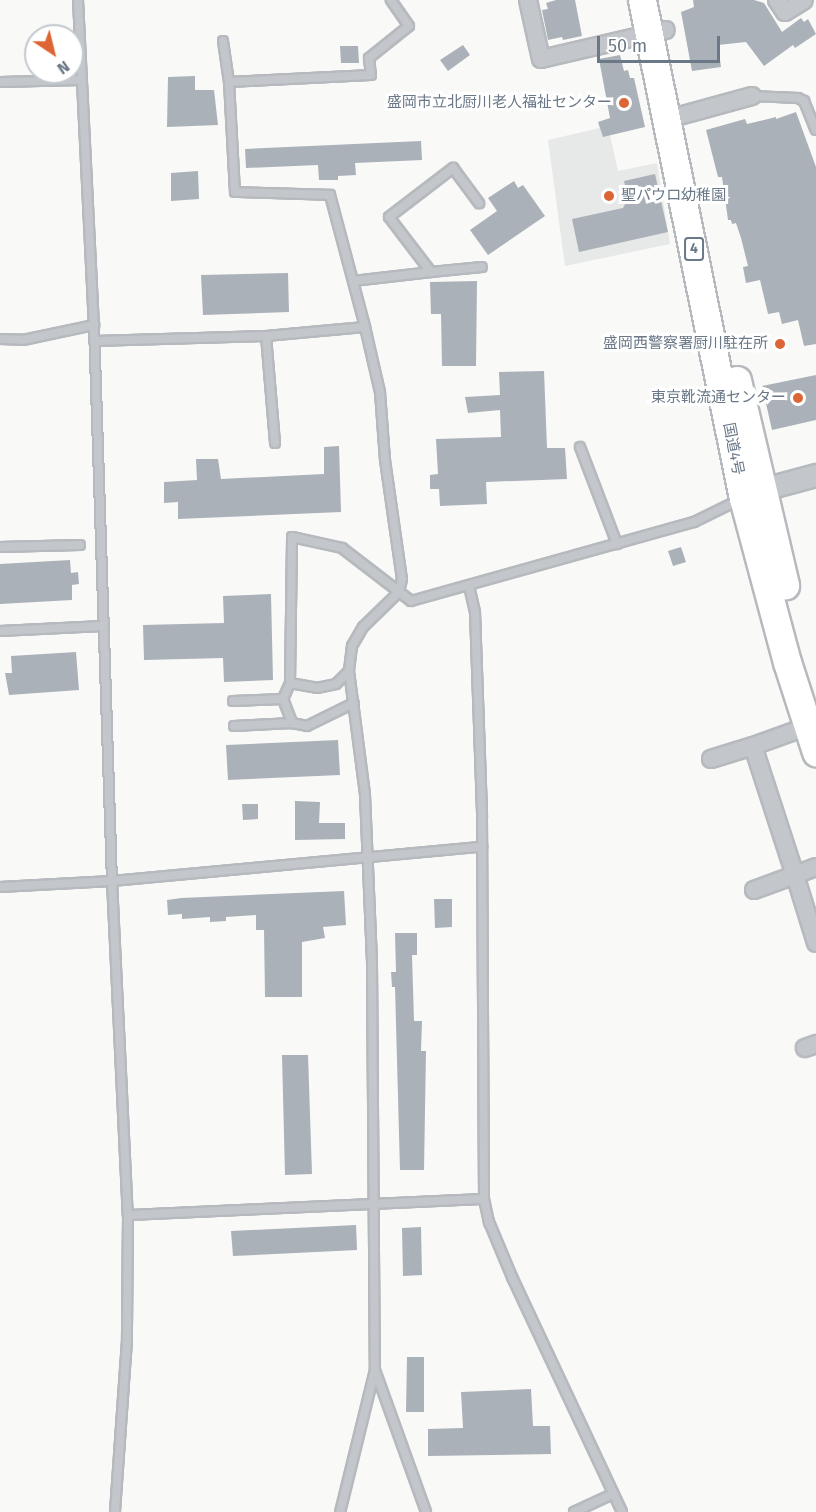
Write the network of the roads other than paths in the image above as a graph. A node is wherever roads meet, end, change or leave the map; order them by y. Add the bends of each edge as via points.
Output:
1 (78, 0) edge
2 (391, 0) edge
3 (528, 0) edge
4 (642, 0) edge
5 (659, 0) edge
6 (777, 0) edge
7 (804, 0) edge
8 (79, 24) edge
9 (658, 32) junction
10 (224, 41) dead end
11 (24, 81) edge
12 (0, 82) edge
13 (229, 82) junction
14 (82, 84) edge
15 (752, 96) joint
16 (676, 117) junction
17 (816, 130) edge
18 (479, 203) dead end
19 (482, 267) dead end
20 (431, 272) junction
21 (353, 281) junction
22 (94, 326) junction
23 (365, 327) junction
24 (266, 336) junction
25 (0, 339) edge
26 (94, 340) junction
27 (274, 443) dead end
28 (580, 447) dead end
29 (816, 475) edge
30 (753, 494) junction
31 (617, 544) junction
32 (80, 545) dead end
33 (0, 547) edge
34 (469, 586) junction
35 (399, 592) junction
36 (103, 626) junction
37 (0, 630) edge
38 (349, 671) junction
39 (290, 683) junction
40 (282, 699) junction
41 (816, 699) edge
42 (233, 701) dead end
43 (354, 703) junction
44 (292, 723) junction
45 (812, 725) edge
46 (234, 726) dead end
47 (753, 746) junction
48 (816, 752) edge
49 (711, 759) dead end
50 (482, 847) junction
51 (368, 856) junction
52 (816, 867) edge
53 (795, 875) junction
54 (112, 881) junction
55 (0, 887) edge
56 (754, 890) dead end
57 (816, 943) edge
58 (484, 1199) junction
59 (376, 1203) junction
60 (128, 1215) junction
61 (375, 1370) junction
62 (613, 1494) junction
63 (115, 1512) edge
64 (340, 1512) edge
65 (426, 1512) edge
66 (574, 1512) edge
67 (622, 1512) edge

1 - 8 lane
2 - 13 lane via 409,26 369,58 371,75
3 - 9 street via 541,59
4 - 9 highway, 国道4号 / 4
5 - 9 highway, 国道4号 / 4
6 - 7 street via 785,12
9 - 16 highway, 国道4号 / 4
10 - 13 lane
11 - 12 lane
13 - 21 lane via 235,192 330,195
14 - 22 lane
15 - 16 street
15 - 17 lane via 804,101
16 - 30 highway, 国道4号 / 4 via 730,351
18 - 20 lane via 453,168 389,217
19 - 20 lane
20 - 21 lane
21 - 23 lane
22 - 25 lane via 23,340
22 - 26 lane
23 - 24 lane
23 - 35 lane via 380,392 402,579
24 - 26 lane
24 - 27 lane
26 - 36 lane
28 - 31 lane
29 - 30 street
30 - 31 lane via 694,522
30 - 41 highway, 国道4号 / 4 via 769,520
30 - 45 highway, 国道4号 / 4
31 - 34 lane
32 - 33 lane
34 - 35 lane via 411,601
34 - 50 lane via 475,612
35 - 38 lane via 363,627 352,646
35 - 39 lane via 342,548 292,537
36 - 37 lane
36 - 54 lane
38 - 39 lane via 336,684 317,688
38 - 43 lane
39 - 40 lane
40 - 42 lane
40 - 44 lane
43 - 44 lane via 307,726
43 - 51 lane
44 - 46 lane
45 - 47 street
45 - 48 highway, 国道4号 / 4
47 - 49 street
47 - 53 street
50 - 51 lane
50 - 58 lane
51 - 54 lane
51 - 59 lane
52 - 53 street
53 - 56 street
53 - 57 street
54 - 55 lane
54 - 60 lane
58 - 59 lane
58 - 62 lane via 489,1222 512,1277
59 - 60 lane
59 - 61 lane
60 - 63 lane via 127,1340
61 - 64 lane
61 - 65 lane
62 - 66 lane
62 - 67 lane

